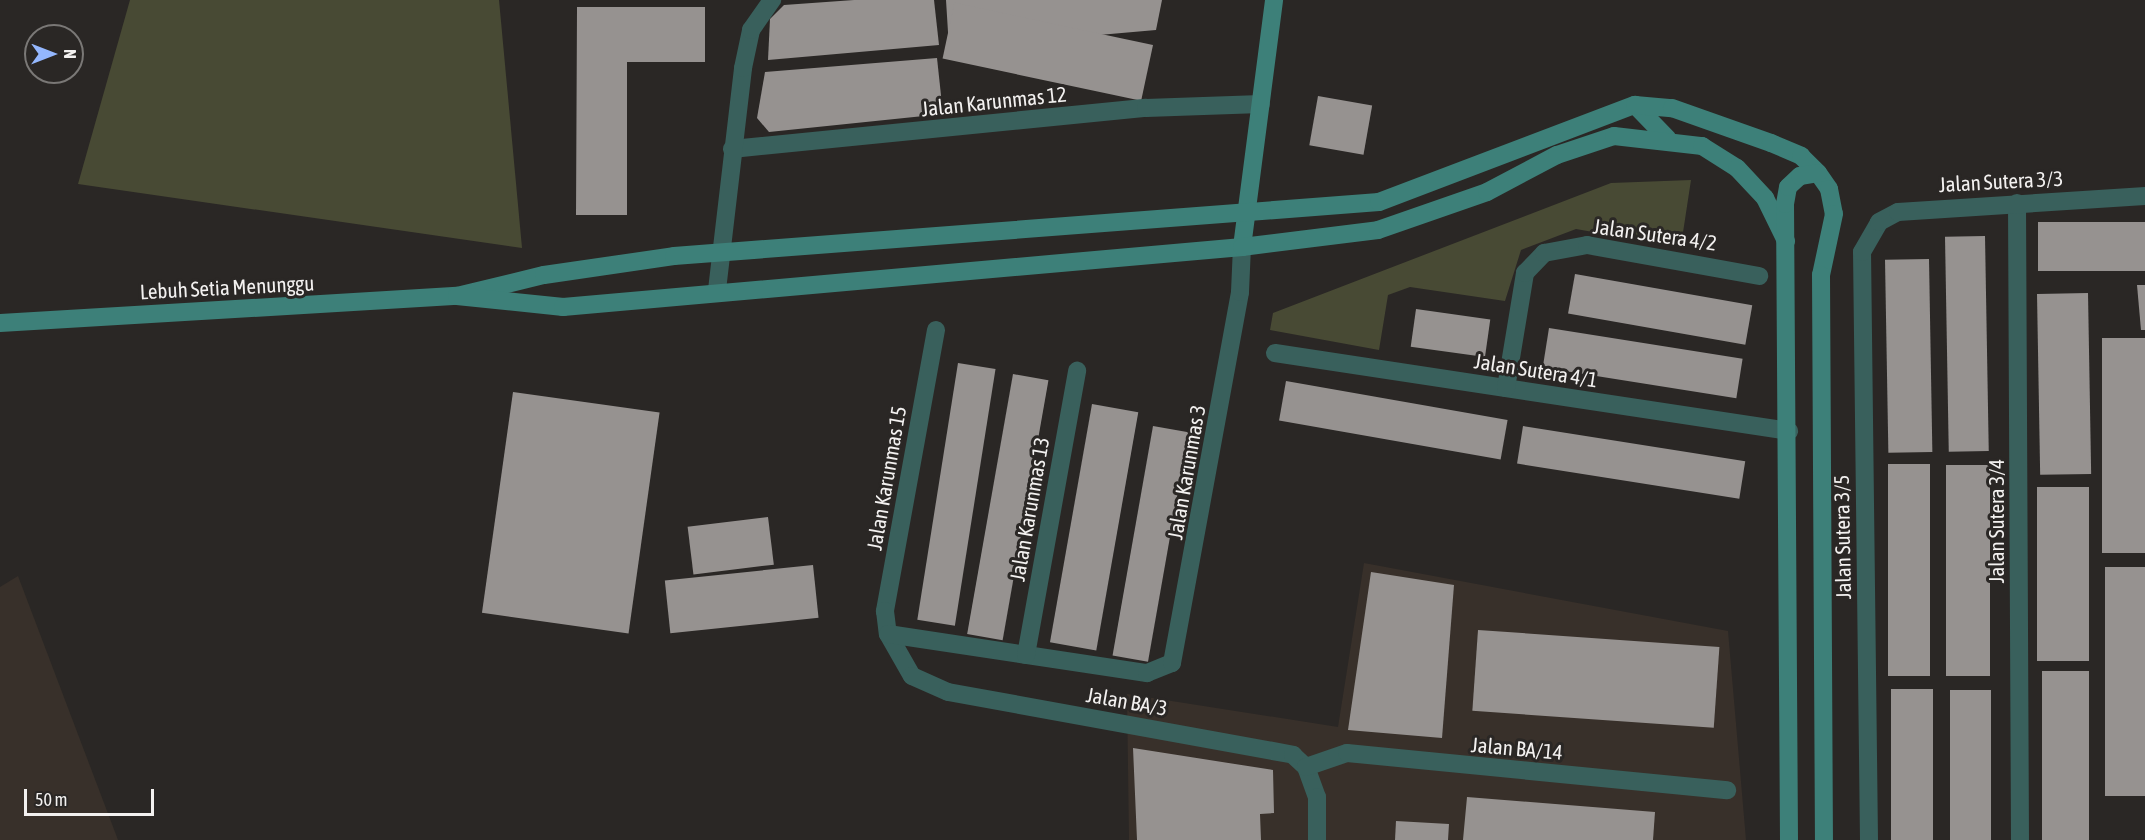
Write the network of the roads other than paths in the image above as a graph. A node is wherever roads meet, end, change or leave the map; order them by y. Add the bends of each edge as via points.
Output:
1 (772, 0) edge
2 (1274, 0) edge
3 (1261, 104) junction
4 (1635, 105) junction
5 (1668, 139) junction
6 (732, 149) junction
7 (1818, 174) junction
8 (2145, 196) edge
9 (2018, 202) junction
10 (1246, 216) junction
11 (1869, 235) joint
12 (1786, 241) junction
13 (1242, 247) junction
14 (718, 254) junction
15 (1759, 276) dead end
16 (717, 290) junction
17 (457, 296) junction
18 (0, 323) edge
19 (936, 330) dead end
20 (1275, 353) dead end
21 (1077, 371) dead end
22 (1506, 388) junction
23 (1789, 431) junction
24 (888, 634) junction
25 (1026, 655) junction
26 (1306, 766) junction
27 (1726, 790) dead end
28 (1317, 840) edge
29 (1789, 840) edge
30 (1824, 840) edge
31 (1869, 840) edge
32 (2020, 840) edge

1 - 6 street via 751,30
2 - 3 street, Jalan Karunmas 3
3 - 6 street, Jalan Karunmas 12 via 1146,108
3 - 10 street, Jalan Karunmas 3
4 - 5 street
4 - 7 street via 1709,118 1802,156
4 - 10 street via 1379,202
5 - 12 street via 1702,146 1737,168 1765,198
5 - 13 street via 1614,136 1557,155 1487,192 1378,230
6 - 14 street
7 - 12 street via 1800,176 1788,187
7 - 30 street via 1830,189 1834,214 1821,275
8 - 9 street, Jalan Sutera 3/3
9 - 11 street, Jalan Sutera 3/3 via 1898,212
9 - 32 street, Jalan Sutera 3/4
10 - 13 street, Jalan Karunmas 3
10 - 14 street
11 - 31 street, Jalan Sutera 3/5 via 1859,273
12 - 23 street
13 - 16 street
13 - 25 street, Jalan Karunmas 3 via 1240,291 1172,663 1147,674
14 - 16 street
14 - 17 street via 598,266
15 - 22 street, Jalan Sutera 4/2 via 1587,245 1544,253 1525,273
16 - 17 street via 563,308
17 - 18 street, Lebuh Setia Menunggu
19 - 24 street, Jalan Karunmas 15 via 885,611
20 - 22 street, Jalan Sutera 4/1
21 - 25 street, Jalan Karunmas 13
22 - 23 street, Jalan Sutera 4/1
23 - 29 street
24 - 25 street, Jalan Karunmas 3
24 - 26 street, Jalan BA/3 via 912,676 938,689 1271,749 1293,755
26 - 27 street, Jalan BA/14 via 1347,753
26 - 28 street via 1317,797

